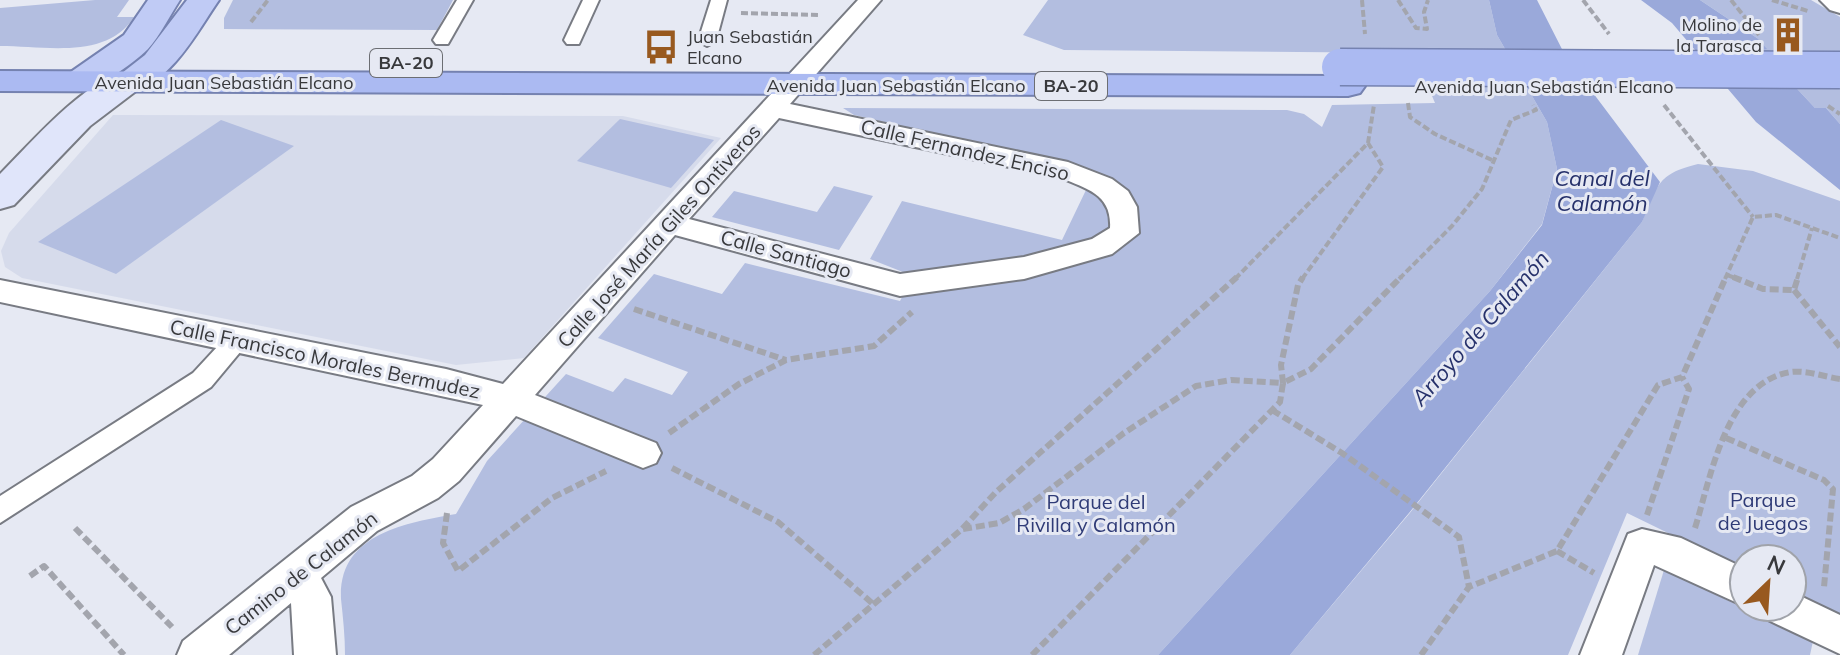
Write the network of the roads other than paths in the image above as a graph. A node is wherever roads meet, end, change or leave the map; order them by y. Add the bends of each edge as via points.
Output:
1 (164, 0) edge
2 (203, 0) edge
3 (465, 0) edge
4 (591, 0) edge
5 (870, 0) edge
6 (1834, 0) edge
7 (1840, 4) edge
8 (717, 6) edge
9 (442, 40) dead end
10 (573, 40) dead end
11 (707, 41) dead end
12 (0, 61) edge
13 (131, 69) junction
14 (1840, 70) edge
15 (0, 81) edge
16 (77, 83) junction
17 (1354, 84) junction
18 (794, 86) junction
19 (1840, 88) edge
20 (0, 158) edge
21 (0, 196) edge
22 (671, 224) junction
23 (900, 285) joint
24 (0, 291) edge
25 (239, 339) junction
26 (512, 400) junction
27 (643, 453) road end
28 (0, 511) edge
29 (297, 574) junction
30 (1728, 580) edge
31 (1808, 619) edge
32 (1830, 630) edge
33 (199, 655) edge
34 (315, 655) edge
35 (1601, 655) edge

1 - 13 main road via 136,42
2 - 13 main road
3 - 9 street
4 - 10 street
5 - 18 street, Calle José María Giles Ontiveros
6 - 7 street
8 - 11 street
12 - 13 highway, Avenida Juan Sebastián Elcano / BA-20
13 - 16 highway, Avenida Juan Sebastián Elcano / BA-20
13 - 18 highway, Avenida Juan Sebastián Elcano / BA-20
13 - 21 main road
14 - 17 highway, Avenida Juan Sebastián Elcano / BA-20, bridge
15 - 16 highway, Avenida Juan Sebastián Elcano / BA-20
16 - 20 main road
17 - 18 highway, Avenida Juan Sebastián Elcano / BA-20
17 - 19 highway, Avenida Juan Sebastián Elcano / BA-20
18 - 22 street, Calle José María Giles Ontiveros
18 - 23 street, Calle Fernandez Enciso via 1068,171 1121,197 1128,213 1124,233 1102,247 1024,268
22 - 23 street, Calle Santiago
22 - 26 street, Calle José María Giles Ontiveros
24 - 25 street, Calle Francisco Morales Bermudez
25 - 26 street, Calle Francisco Morales Bermudez
25 - 28 street via 202,380
26 - 27 street, Calle Francisco Morales Bermudez
26 - 29 street, Camino de Calamón via 436,479 364,519
29 - 33 street, Camino de Calamón
29 - 34 street via 311,597
30 - 35 street via 1645,545 1638,550
31 - 32 street

